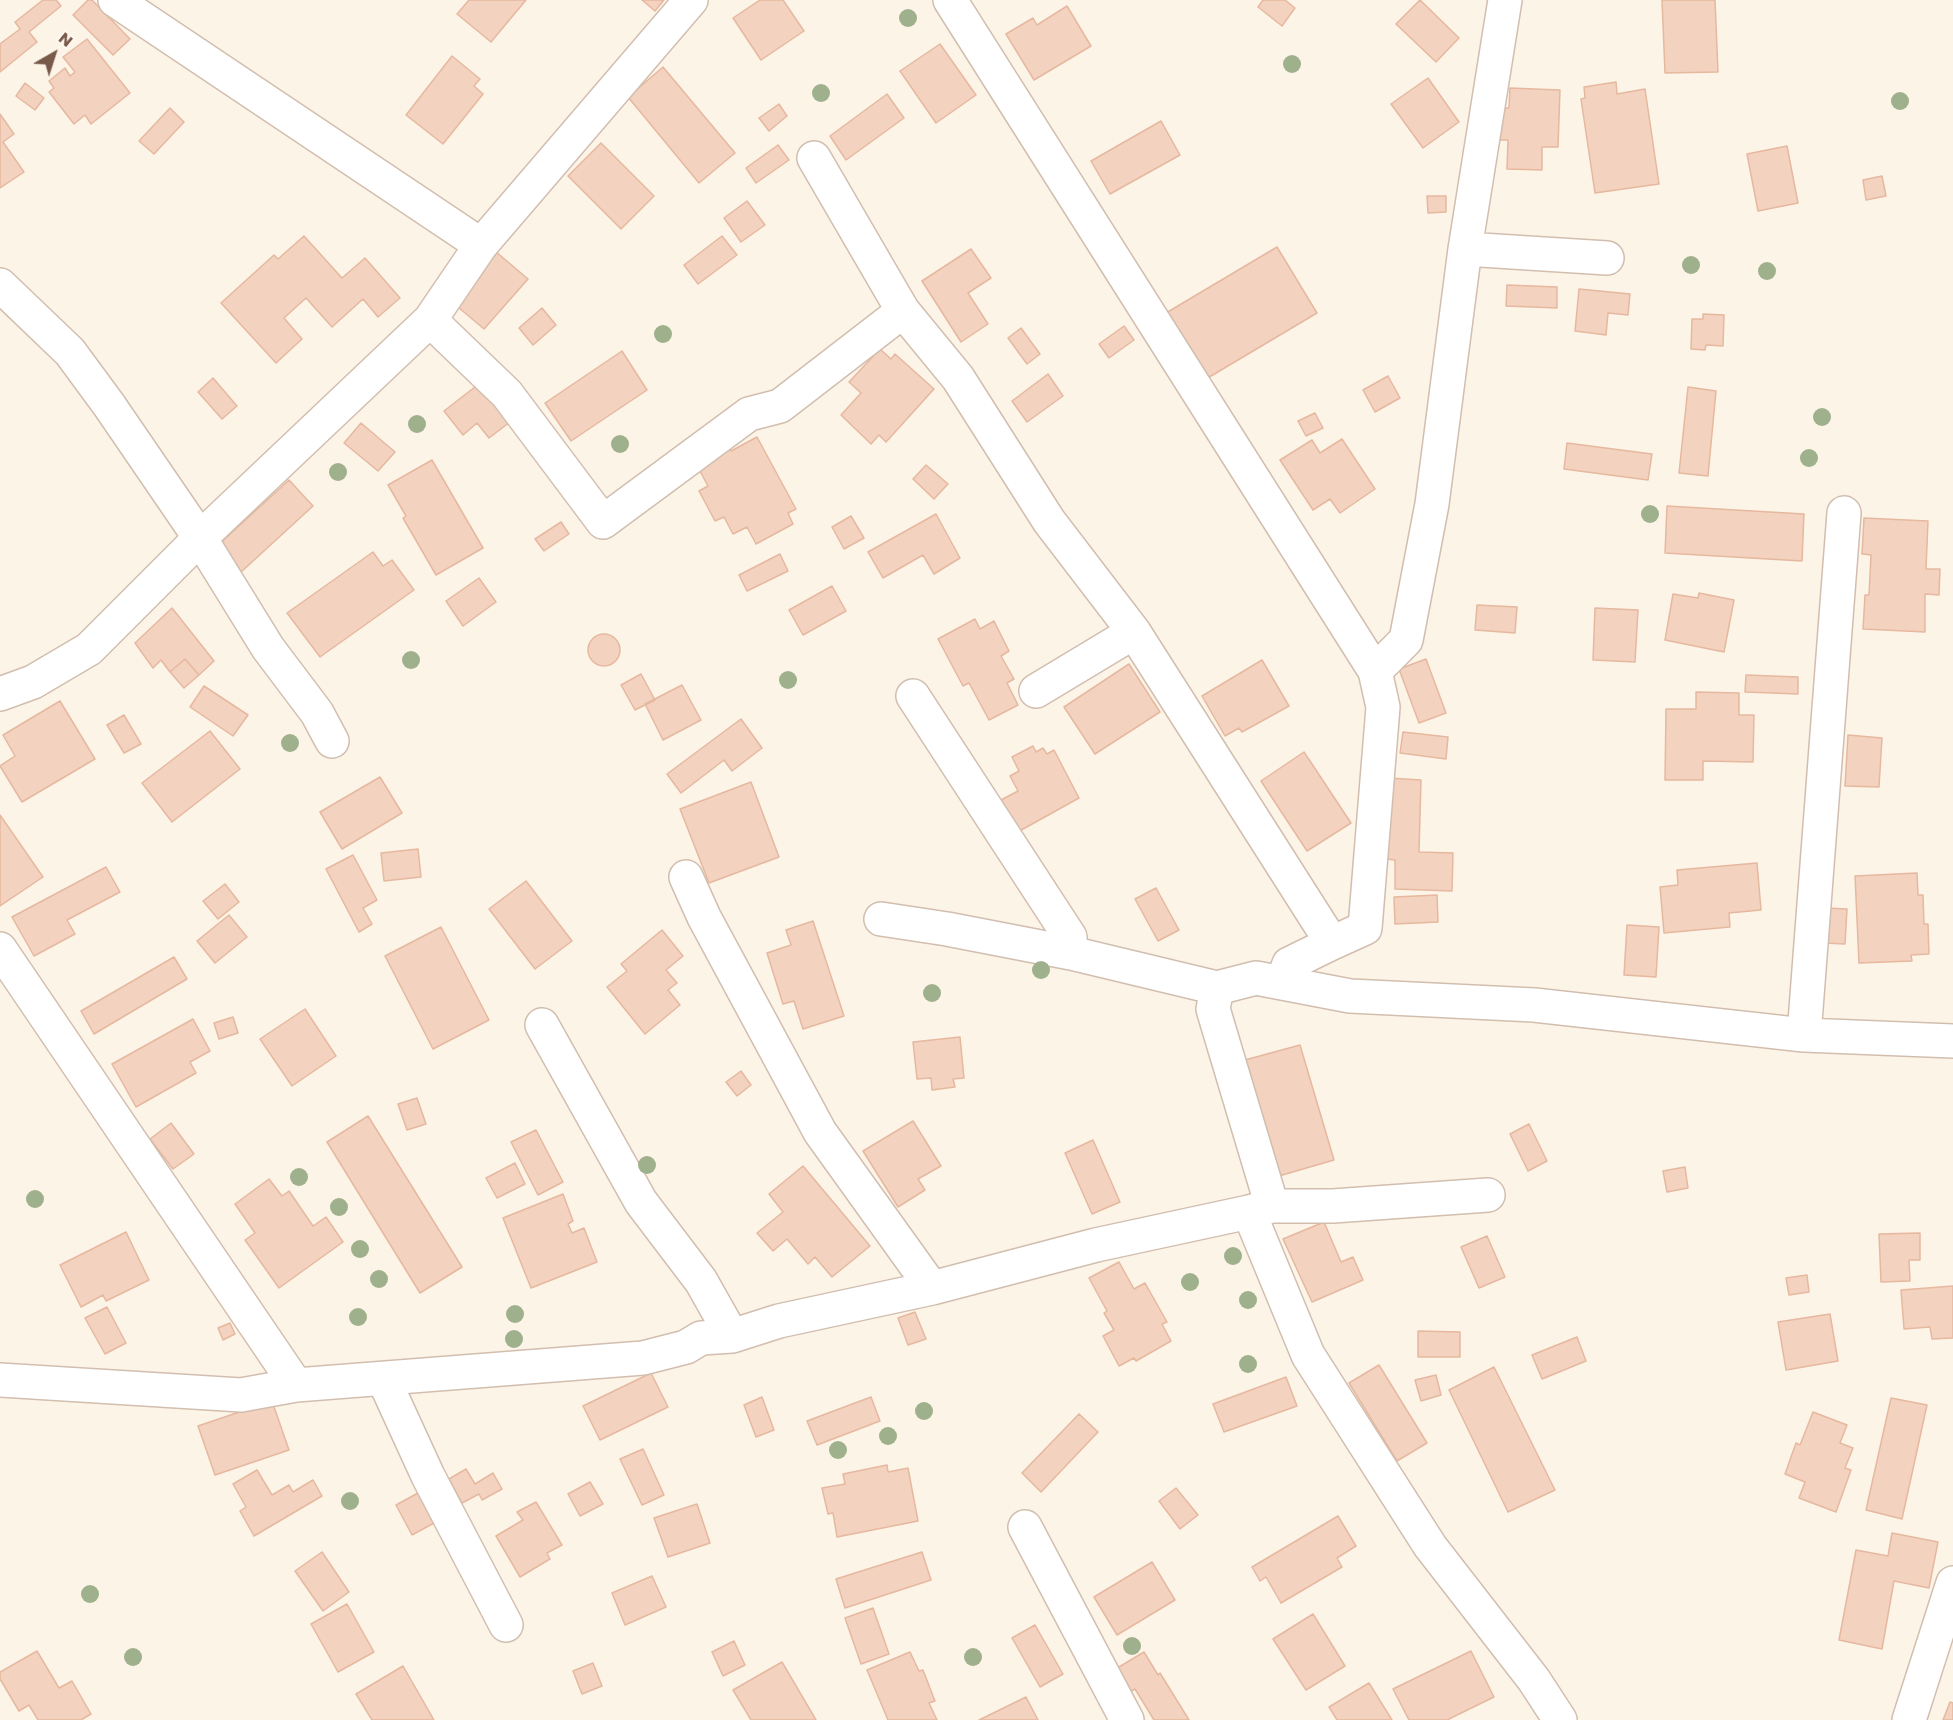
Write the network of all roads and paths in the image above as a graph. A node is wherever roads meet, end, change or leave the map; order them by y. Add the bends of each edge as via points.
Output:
1 (115, 0) edge
2 (692, 0) edge
3 (950, 0) edge
4 (1505, 0) edge
5 (814, 158) dead end
6 (481, 245) junction
7 (1465, 249) junction
8 (1607, 258) dead end
9 (0, 285) edge
10 (903, 311) junction
11 (430, 320) junction
12 (1844, 513) dead end
13 (200, 538) junction
14 (1134, 632) junction
15 (1375, 671) junction
16 (1036, 691) dead end
17 (0, 694) edge
18 (912, 696) dead end
19 (332, 741) dead end
20 (686, 877) dead end
21 (881, 919) dead end
22 (1332, 943) junction
23 (0, 949) edge
24 (1071, 953) junction
25 (1282, 982) junction
26 (1217, 988) junction
27 (542, 1025) dead end
28 (1804, 1035) junction
29 (1953, 1041) edge
30 (1488, 1195) dead end
31 (1260, 1209) junction
32 (932, 1288) junction
33 (732, 1335) junction
34 (0, 1380) edge
35 (384, 1380) junction
36 (296, 1385) junction
37 (1025, 1527) dead end
38 (1953, 1583) edge
39 (506, 1625) dead end
40 (1128, 1720) edge
41 (1560, 1720) edge
42 (1910, 1720) edge

1 - 6 street
2 - 6 street
3 - 15 street
4 - 7 street
5 - 10 street
6 - 11 street
7 - 8 street
7 - 15 street via 1432,504 1406,640
9 - 13 street via 70,352
10 - 11 street via 780,406 749,414 603,522 507,394
10 - 14 street via 958,378 1049,522
11 - 13 street
12 - 28 street
13 - 17 street via 89,649 33,682
13 - 19 street
14 - 16 street
14 - 22 street
15 - 22 street via 1383,707 1365,928
18 - 24 street via 1070,937
20 - 32 street via 820,1132
21 - 24 street
22 - 25 street via 1289,964
23 - 36 street
24 - 26 street
25 - 26 street via 1256,978
25 - 28 street via 1350,996 1534,1005
26 - 31 street via 1213,1010
27 - 33 street via 641,1202 701,1281
28 - 29 street
30 - 31 street
31 - 32 street via 1096,1245
31 - 41 street via 1308,1355 1430,1546 1534,1680
32 - 33 street
33 - 35 street via 701,1338 686,1347 643,1359
34 - 36 street via 242,1395
35 - 36 street
35 - 39 street via 428,1476
37 - 40 street
38 - 42 street

